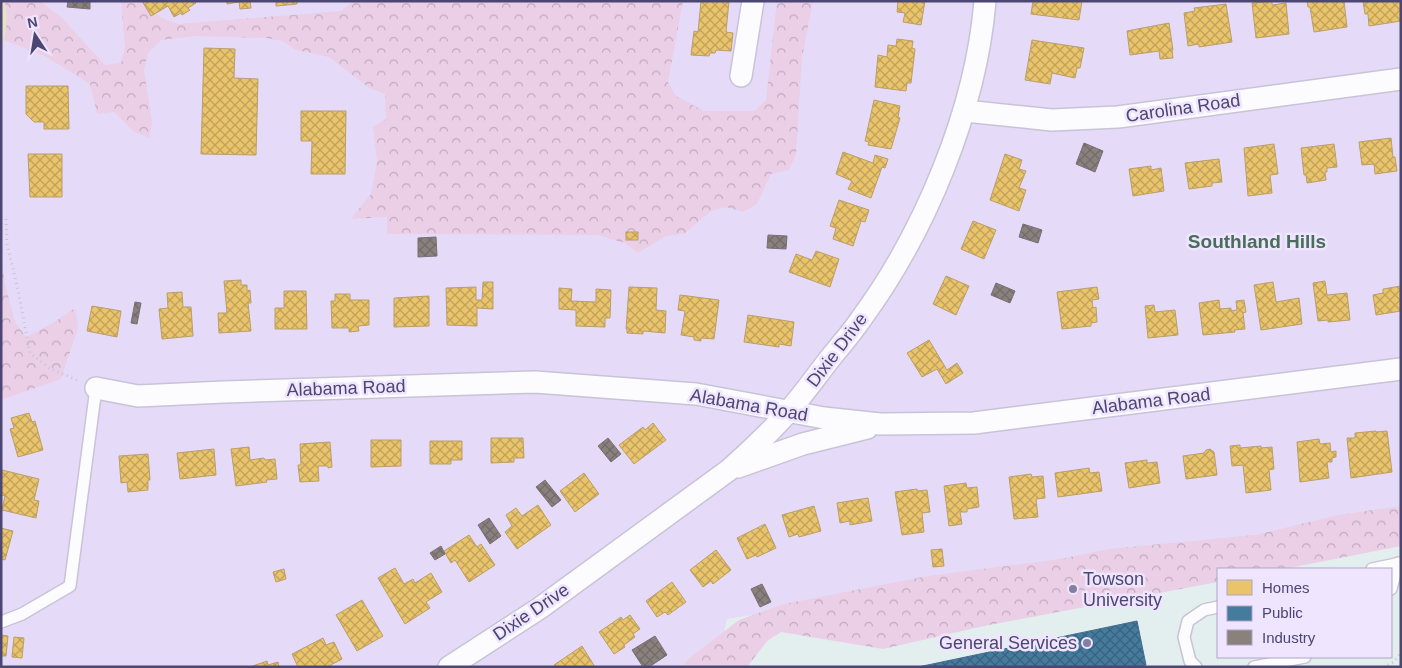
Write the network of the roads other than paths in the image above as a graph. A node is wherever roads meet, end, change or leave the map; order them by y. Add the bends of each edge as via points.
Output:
1 (753, 1) edge
2 (985, 1) edge
3 (741, 76) dead end
4 (1401, 78) edge
5 (965, 111) junction
6 (1401, 369) edge
7 (96, 388) joint
8 (788, 412) junction
9 (880, 424) junction
10 (729, 470) junction
11 (1399, 563) edge
12 (1376, 568) edge
13 (1392, 586) edge
14 (1217, 606) edge
15 (1, 622) edge
16 (1300, 658) edge
17 (449, 667) edge
18 (1196, 667) edge
19 (1254, 667) edge

1 - 3 street
2 - 5 street, Dixie Drive via 979,54
4 - 5 street, Carolina Road via 1118,117 1052,120
5 - 8 street, Dixie Drive via 929,203 898,263 862,319
6 - 9 street, Alabama Road via 974,423
7 - 8 street, Alabama Road via 138,396 535,382 696,394
7 - 15 lane via 70,586 22,614
8 - 9 street, Alabama Road
8 - 10 street, Dixie Drive
9 - 10 street via 803,444
10 - 17 street, Dixie Drive via 540,608
11 - 12 lane
11 - 13 lane
14 - 18 lane via 1204,610 1188,621 1184,637 1190,660
16 - 19 lane

